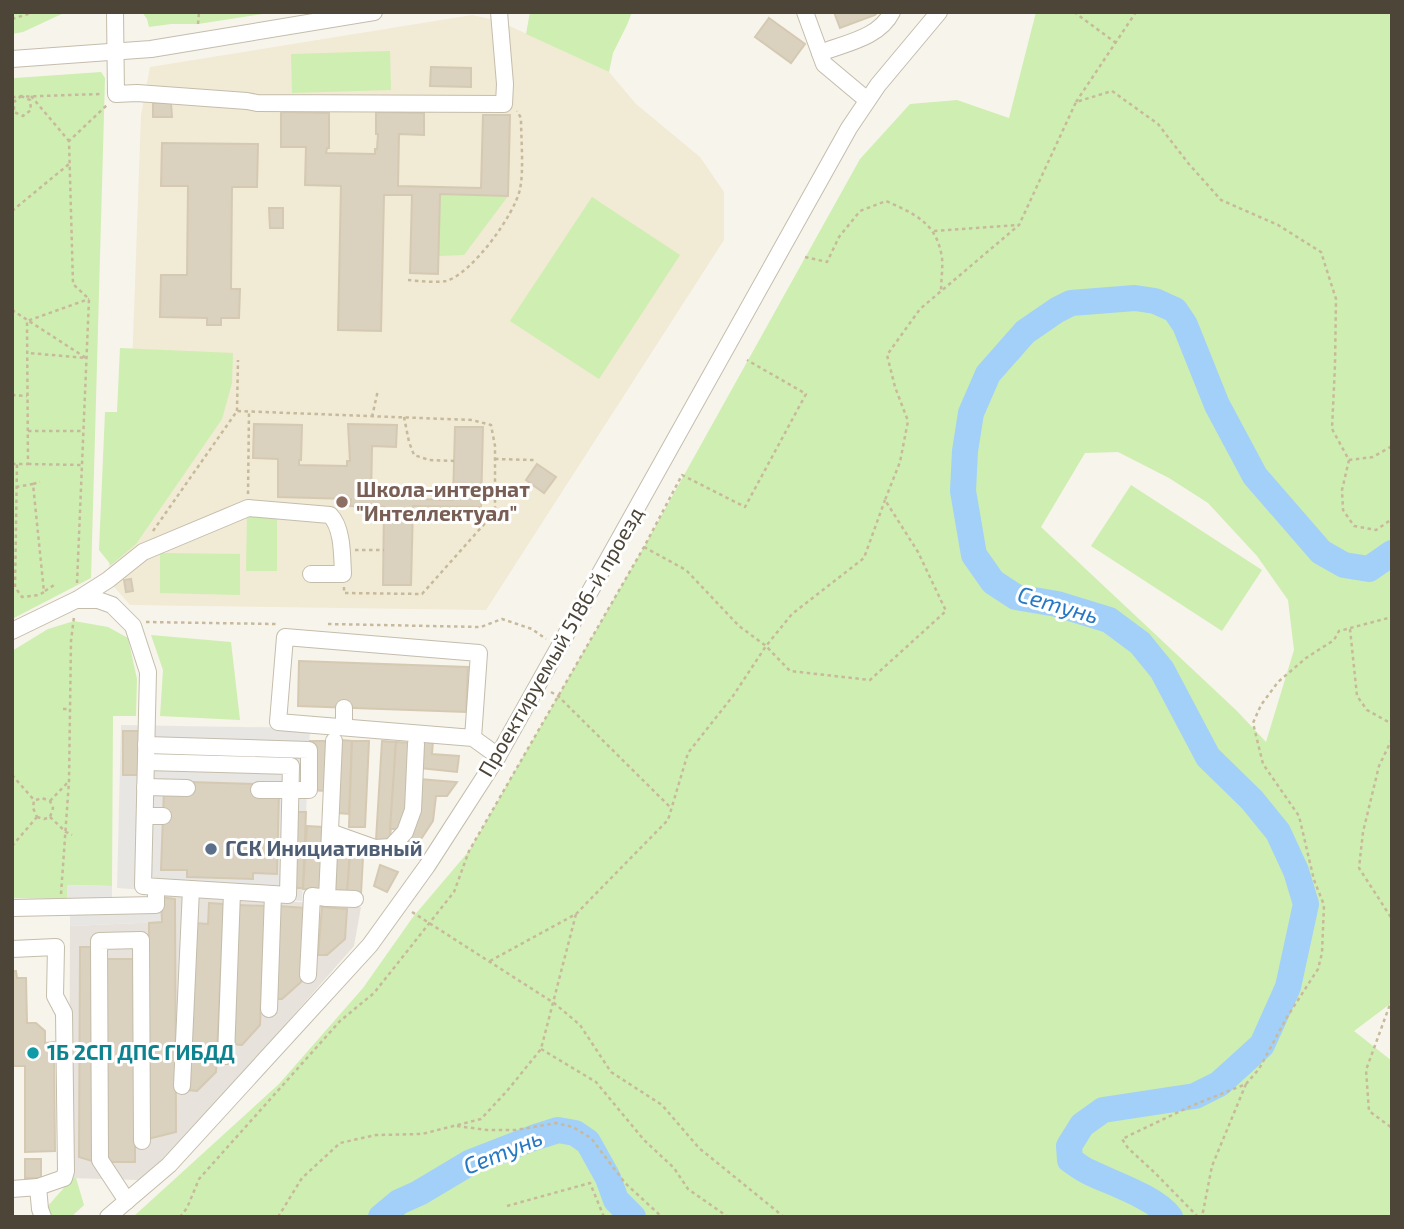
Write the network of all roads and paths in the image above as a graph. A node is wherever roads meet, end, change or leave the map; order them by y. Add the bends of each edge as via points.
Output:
1 (34, 12) edge
2 (115, 12) edge
3 (199, 12) edge
4 (374, 12) edge
5 (499, 12) edge
6 (805, 12) edge
7 (892, 12) edge
8 (939, 12) edge
9 (1074, 12) edge
10 (1136, 12) edge
11 (12, 19) edge
12 (290, 19) edge
13 (198, 24) dead end
14 (1116, 43) junction
15 (115, 51) junction
16 (820, 53) junction
17 (12, 59) edge
18 (116, 94) junction
19 (21, 96) junction
20 (31, 96) junction
21 (12, 97) edge
22 (867, 100) junction
23 (1076, 102) junction
24 (504, 104) junction
25 (12, 134) edge
26 (69, 141) junction
27 (69, 164) junction
28 (12, 195) edge
29 (12, 211) edge
30 (1019, 225) junction
31 (934, 231) junction
32 (805, 257) dead end
33 (408, 281) dead end
34 (941, 292) junction
35 (89, 299) junction
36 (12, 310) edge
37 (27, 321) junction
38 (28, 353) junction
39 (86, 358) junction
40 (238, 360) dead end
41 (747, 360) dead end
42 (378, 390) dead end
43 (12, 395) edge
44 (27, 396) junction
45 (237, 411) junction
46 (249, 411) junction
47 (372, 416) junction
48 (404, 417) junction
49 (28, 431) junction
50 (84, 431) junction
51 (1392, 446) edge
52 (495, 459) junction
53 (534, 460) dead end
54 (1349, 460) junction
55 (454, 461) dead end
56 (14, 464) edge
57 (28, 464) junction
58 (82, 465) junction
59 (40, 482) dead end
60 (33, 485) junction
61 (16, 487) junction
62 (885, 500) junction
63 (248, 508) junction
64 (1392, 519) edge
65 (643, 547) junction
66 (341, 550) junction
67 (384, 550) dead end
68 (143, 552) junction
69 (311, 574) dead end
70 (342, 574) junction
71 (54, 585) dead end
72 (14, 588) edge
73 (44, 592) junction
74 (76, 600) junction
75 (1392, 617) edge
76 (285, 624) dead end
77 (322, 624) dead end
78 (133, 626) junction
79 (1350, 629) junction
80 (12, 631) edge
81 (766, 646) junction
82 (559, 648) junction
83 (538, 686) junction
84 (558, 695) junction
85 (344, 708) dead end
86 (63, 709) dead end
87 (70, 709) junction
88 (1392, 724) edge
89 (344, 727) junction
90 (70, 728) junction
91 (76, 728) dead end
92 (472, 738) junction
93 (1392, 739) edge
94 (334, 741) dead end
95 (416, 744) dead end
96 (146, 754) junction
97 (498, 756) junction
98 (12, 775) edge
99 (69, 780) junction
100 (145, 787) junction
101 (187, 788) dead end
102 (259, 790) dead end
103 (291, 790) junction
104 (34, 800) junction
105 (50, 801) junction
106 (671, 808) junction
107 (145, 816) junction
108 (163, 816) dead end
109 (37, 817) junction
110 (50, 817) junction
111 (66, 832) junction
112 (330, 832) junction
113 (72, 835) dead end
114 (12, 846) edge
115 (156, 887) junction
116 (191, 889) junction
117 (232, 892) junction
118 (280, 895) junction
119 (320, 897) junction
120 (355, 899) dead end
121 (60, 903) dead end
122 (400, 905) junction
123 (12, 908) edge
124 (576, 914) junction
125 (1392, 919) edge
126 (429, 922) junction
127 (12, 949) edge
128 (490, 961) junction
129 (308, 975) dead end
130 (1392, 999) edge
131 (554, 1003) junction
132 (269, 1009) dead end
133 (541, 1048) junction
134 (226, 1056) dead end
135 (1246, 1084) junction
136 (182, 1086) dead end
137 (455, 1126) junction
138 (1392, 1128) edge
139 (142, 1141) dead end
140 (38, 1187) junction
141 (12, 1189) edge
142 (127, 1201) junction
143 (507, 1206) dead end
144 (43, 1217) edge
145 (108, 1217) edge
146 (180, 1217) edge
147 (278, 1217) edge
148 (604, 1217) edge
149 (662, 1217) edge
150 (728, 1217) edge
151 (784, 1217) edge
152 (1200, 1217) edge

1 - 11 path
2 - 15 street
3 - 13 path
4 - 12 street
5 - 24 street
6 - 16 street
7 - 16 street via 873,33
8 - 22 street, Проектируемый 5186-й проезд
9 - 14 path
10 - 14 path
12 - 15 street via 151,49
14 - 23 path
15 - 17 street
15 - 18 street
16 - 22 street via 824,64
18 - 20 path
18 - 24 street via 257,103
18 - 26 path
19 - 19 path via 30,100 31,110 23,116 14,111 13,102
19 - 20 path
19 - 21 path
20 - 26 path
22 - 82 street, Проектируемый 5186-й проезд
23 - 30 path
23 - 54 path via 1112,91 1158,124 1221,200 1278,225 1321,253 1336,299 1332,429
24 - 33 path via 521,118 521,186 512,210 472,264 447,281
25 - 28 path
26 - 27 path
27 - 29 path
27 - 35 path via 73,284
30 - 31 path
30 - 34 path
31 - 32 path via 913,213 886,201 860,211 839,237 827,262
31 - 34 path via 942,258
34 - 62 path via 920,309 887,355 908,421 900,462
35 - 37 path
35 - 39 path
36 - 37 path
37 - 38 path
37 - 39 path
38 - 39 path
38 - 44 path
39 - 50 path
40 - 45 path
41 - 65 path via 806,394 745,507 682,475
42 - 47 path
43 - 44 path
44 - 49 path
45 - 46 path
45 - 68 path via 154,527
46 - 47 path
46 - 63 path
47 - 48 path
48 - 52 path via 491,425
48 - 55 path via 414,455
49 - 50 path
49 - 57 path
50 - 58 path
51 - 54 path via 1373,457
52 - 53 path
52 - 70 path via 495,512 422,594 344,593
54 - 64 path via 1343,510 1354,526 1376,530
56 - 57 path
56 - 61 path
57 - 58 path
58 - 74 path
59 - 60 path
60 - 61 path
60 - 73 path
61 - 72 path
62 - 81 path via 864,558 792,614
62 - 81 path via 918,552 946,611 870,680 790,671
63 - 66 street via 330,515 336,521
63 - 68 street
65 - 81 path via 686,570 739,626
65 - 84 path
66 - 67 path
66 - 70 street
68 - 74 street
69 - 70 street
71 - 73 path
72 - 73 path via 22,597
74 - 78 street via 112,605
74 - 80 street
74 - 87 path
75 - 79 path
76 - 78 path via 141,622
77 - 82 path via 481,627 502,619 532,629
78 - 96 street via 148,672
79 - 88 path via 1357,696 1367,710
79 - 135 path via 1339,631 1334,640 1278,682 1253,723 1263,764 1299,816 1324,905 1318,969
81 - 106 path via 688,753
82 - 83 street, Проектируемый 5186-й проезд
83 - 84 path
83 - 97 street, Проектируемый 5186-й проезд
84 - 106 path
84 - 126 path via 469,851 454,892
85 - 89 street
86 - 87 path
87 - 90 path
89 - 92 street
89 - 92 street via 278,722 285,637 479,653
90 - 91 path
90 - 99 path
92 - 97 street
93 - 125 path via 1379,766 1359,868
94 - 112 street
95 - 112 street via 413,810 405,832 391,848 375,848
96 - 100 street
96 - 103 street via 291,766
96 - 103 street via 309,750 309,790
97 - 122 street, Проектируемый 5186-й проезд
98 - 104 path
99 - 105 path
99 - 111 path
100 - 101 street
100 - 107 street
102 - 103 street
103 - 118 street
104 - 105 path
104 - 109 path via 31,807
105 - 110 path
106 - 124 path via 668,820
107 - 108 street
107 - 115 street via 144,886
109 - 110 path
109 - 114 path
110 - 111 path
111 - 113 path
111 - 121 path
112 - 119 street
115 - 116 street
115 - 123 street via 156,905
116 - 117 street
116 - 136 street
117 - 118 street
117 - 134 street
118 - 119 street
118 - 132 street
119 - 120 street
119 - 129 street
122 - 126 path
122 - 142 street, Проектируемый 5186-й проезд via 370,945 169,1165
124 - 128 path
124 - 131 path
126 - 128 path
126 - 146 path via 374,993 340,1021 199,1179
127 - 140 street via 55,947 55,996 64,1013 66,1171 64,1178
128 - 131 path
130 - 138 path via 1366,1070 1369,1111
131 - 133 path
131 - 151 path via 580,1025 611,1072 662,1105 699,1149
133 - 137 path via 481,1119
133 - 150 path via 596,1082 688,1189
135 - 152 path via 1212,1166
135 - 152 path via 1122,1139
137 - 147 path via 340,1143 302,1178
137 - 149 path via 516,1130 556,1122 573,1127 591,1138 625,1183
139 - 142 street via 141,940 99,941 100,1160
140 - 141 street
140 - 144 street
142 - 145 street, Проектируемый 5186-й проезд
143 - 148 path via 590,1183

